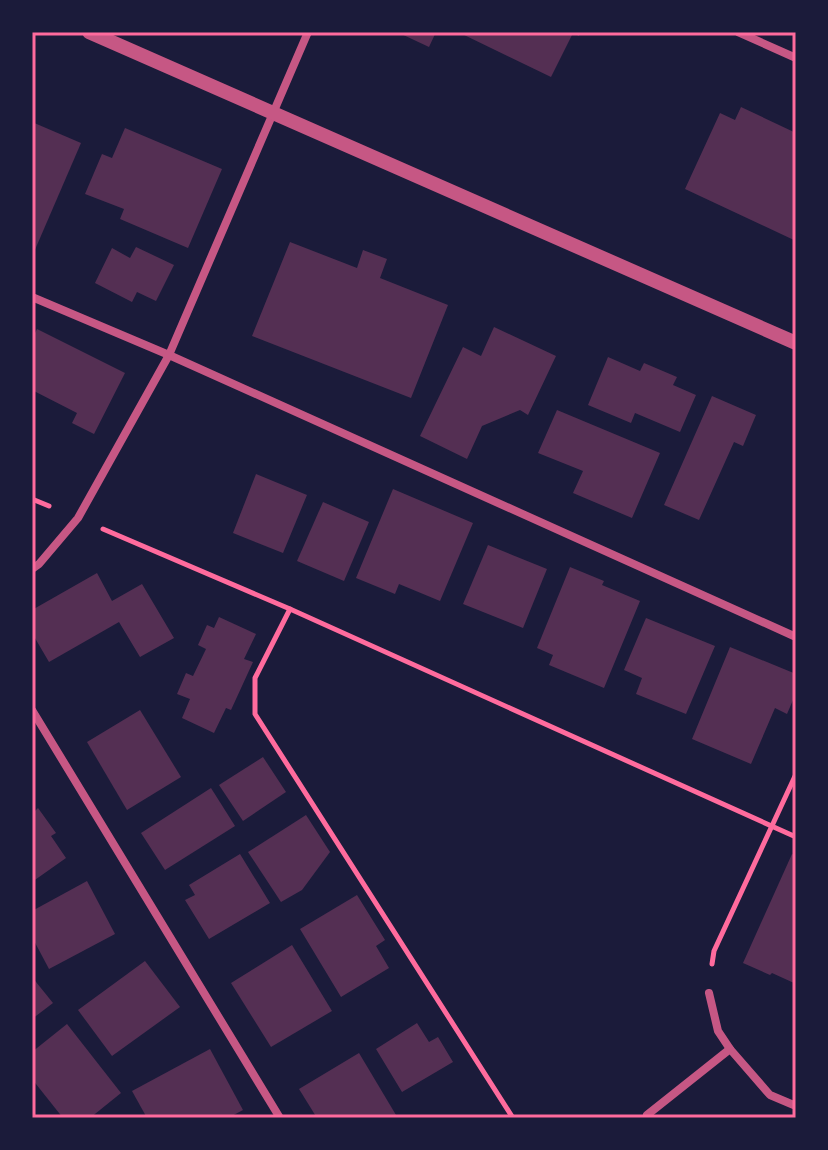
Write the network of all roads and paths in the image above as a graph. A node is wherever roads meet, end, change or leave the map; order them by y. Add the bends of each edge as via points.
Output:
1 (89, 32) edge
2 (308, 32) edge
3 (738, 32) edge
4 (796, 58) edge
5 (274, 114) junction
6 (32, 297) edge
7 (796, 343) edge
8 (169, 355) junction
9 (32, 499) edge
10 (78, 518) junction
11 (32, 569) edge
12 (290, 609) junction
13 (796, 637) edge
14 (32, 710) edge
15 (796, 774) edge
16 (773, 827) junction
17 (796, 837) edge
18 (709, 993) joint
19 (730, 1049) junction
20 (796, 1106) edge
21 (647, 1115) dead end
22 (280, 1118) edge
23 (513, 1118) edge

1 - 5 street
2 - 5 street
3 - 4 street
5 - 7 street
5 - 8 street
6 - 8 street
8 - 10 street
8 - 13 street
9 - 10 path
10 - 11 street
10 - 12 path
12 - 16 path
12 - 23 path via 255,678 255,714
14 - 22 street
15 - 16 path
16 - 17 path
16 - 18 path via 714,951
18 - 19 street via 718,1031
19 - 20 street via 770,1095
19 - 21 street

